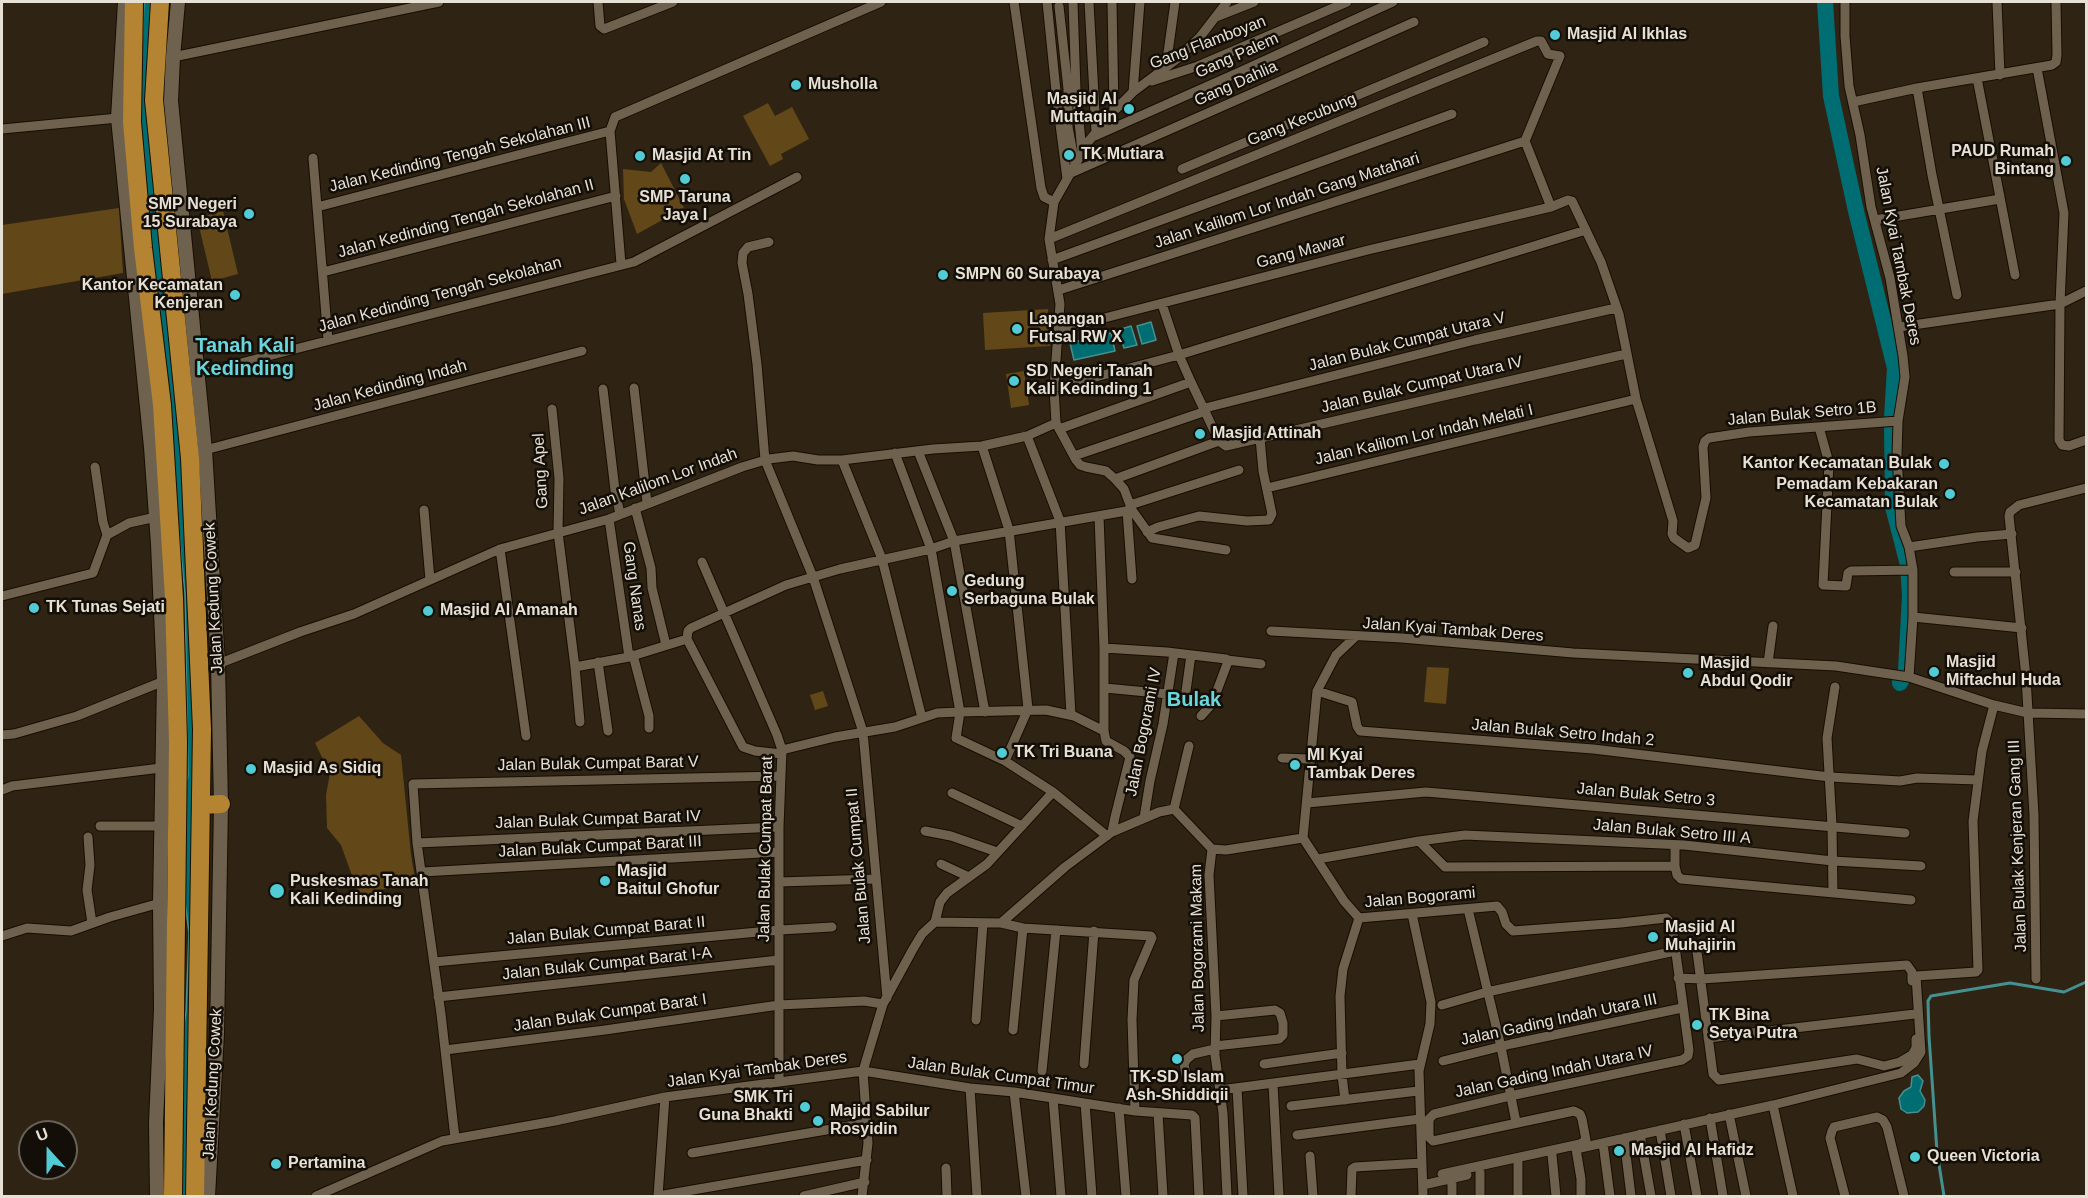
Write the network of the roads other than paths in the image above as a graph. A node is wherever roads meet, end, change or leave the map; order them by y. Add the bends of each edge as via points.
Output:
1 (124, 2) edge
2 (134, 2) edge
3 (160, 2) edge
4 (178, 2) edge
5 (439, 2) edge
6 (598, 2) edge
7 (673, 2) edge
8 (882, 2) edge
9 (1014, 2) edge
10 (1047, 2) edge
11 (1073, 2) edge
12 (1089, 2) edge
13 (1112, 2) edge
14 (1140, 2) edge
15 (1176, 2) edge
16 (1227, 2) edge
17 (1254, 2) edge
18 (1347, 2) edge
19 (1393, 2) edge
20 (1845, 2) edge
21 (1996, 2) edge
22 (2056, 2) edge
23 (425, 3) edge
24 (1059, 6) dead end
25 (1216, 17) junction
26 (1414, 22) dead end
27 (1484, 42) dead end
28 (172, 57) junction
29 (1166, 67) junction
30 (2037, 68) junction
31 (2000, 75) junction
32 (1977, 78) junction
33 (1145, 83) junction
34 (1917, 88) junction
35 (1133, 92) junction
36 (1853, 102) junction
37 (1114, 111) junction
38 (1452, 114) dead end
39 (118, 118) junction
40 (2, 129) edge
41 (610, 131) junction
42 (1094, 134) junction
43 (1525, 141) junction
44 (1082, 152) junction
45 (313, 158) dead end
46 (1075, 164) junction
47 (1182, 168) dead end
48 (1068, 176) junction
49 (797, 177) dead end
50 (616, 196) junction
51 (2000, 199) junction
52 (1054, 202) junction
53 (317, 207) junction
54 (1551, 207) junction
55 (1940, 210) junction
56 (1875, 220) junction
57 (1586, 230) junction
58 (1049, 239) junction
59 (769, 242) dead end
60 (1052, 260) junction
61 (621, 264) junction
62 (323, 272) junction
63 (2015, 275) dead end
64 (1059, 290) junction
65 (2086, 291) edge
66 (1957, 295) dead end
67 (183, 297) junction
68 (1162, 304) junction
69 (2060, 304) junction
70 (1616, 308) junction
71 (1899, 327) junction
72 (1058, 330) junction
73 (328, 340) junction
74 (582, 351) dead end
75 (1179, 354) junction
76 (1626, 354) junction
77 (198, 374) junction
78 (1191, 382) junction
79 (634, 388) dead end
80 (1054, 388) junction
81 (603, 389) dead end
82 (1636, 399) junction
83 (154, 406) junction
84 (552, 409) dead end
85 (1205, 409) junction
86 (1899, 421) junction
87 (1058, 426) junction
88 (1819, 426) junction
89 (1027, 436) junction
90 (1260, 438) junction
91 (1219, 441) junction
92 (2086, 441) edge
93 (982, 446) junction
94 (205, 450) junction
95 (918, 451) junction
96 (895, 453) junction
97 (1074, 456) junction
98 (765, 460) junction
99 (842, 460) junction
100 (95, 467) dead end
101 (1239, 470) dead end
102 (1115, 478) junction
103 (1267, 488) junction
104 (2086, 488) edge
105 (646, 503) junction
106 (635, 508) junction
107 (1130, 509) junction
108 (424, 510) dead end
109 (620, 514) junction
110 (1099, 516) junction
111 (156, 517) junction
112 (609, 519) junction
113 (1060, 521) junction
114 (1009, 530) junction
115 (558, 532) junction
116 (1147, 532) junction
117 (107, 534) junction
118 (2012, 534) junction
119 (954, 541) junction
120 (1909, 547) junction
121 (500, 549) junction
122 (931, 549) junction
123 (1226, 550) dead end
124 (882, 559) junction
125 (702, 562) dead end
126 (1910, 570) junction
127 (1954, 572) dead end
128 (2016, 572) junction
129 (813, 577) junction
130 (1132, 579) dead end
131 (430, 580) junction
132 (2, 596) edge
133 (725, 613) junction
134 (1913, 617) junction
135 (1773, 626) dead end
136 (2022, 628) junction
137 (1270, 632) dead end
138 (1355, 637) junction
139 (687, 639) junction
140 (666, 645) junction
141 (1104, 648) junction
142 (1174, 653) junction
143 (1191, 655) junction
144 (631, 656) junction
145 (1227, 660) junction
146 (598, 662) junction
147 (1768, 663) junction
148 (219, 664) junction
149 (1261, 664) dead end
150 (575, 667) junction
151 (1905, 677) junction
152 (164, 681) junction
153 (1835, 687) dead end
154 (1105, 688) junction
155 (1186, 691) dead end
156 (1317, 692) junction
157 (1168, 694) junction
158 (1995, 705) junction
159 (1028, 709) junction
160 (960, 712) junction
161 (985, 712) junction
162 (2028, 713) junction
163 (2086, 714) edge
164 (1071, 715) junction
165 (1201, 716) dead end
166 (922, 718) junction
167 (580, 722) dead end
168 (650, 728) dead end
169 (1104, 731) junction
170 (608, 732) dead end
171 (863, 732) junction
172 (2, 735) edge
173 (526, 736) dead end
174 (1190, 746) dead end
175 (782, 752) junction
176 (1282, 758) dead end
177 (1311, 759) junction
178 (1005, 761) junction
179 (161, 768) junction
180 (781, 776) junction
181 (1830, 777) junction
182 (1978, 780) junction
183 (2, 790) edge
184 (1053, 792) junction
185 (952, 793) dead end
186 (221, 804) junction
187 (1307, 804) junction
188 (202, 805) junction
189 (1174, 809) junction
190 (1144, 818) junction
191 (1832, 825) junction
192 (100, 826) dead end
193 (160, 826) junction
194 (1022, 826) junction
195 (779, 827) junction
196 (925, 831) dead end
197 (1905, 833) dead end
198 (1110, 834) junction
199 (88, 837) dead end
200 (1303, 838) junction
201 (1419, 841) junction
202 (417, 843) junction
203 (1675, 845) junction
204 (1212, 849) junction
205 (779, 852) junction
206 (997, 852) junction
207 (1318, 860) junction
208 (1833, 861) junction
209 (940, 864) dead end
210 (1675, 866) junction
211 (1921, 866) dead end
212 (422, 872) junction
213 (969, 877) junction
214 (875, 879) junction
215 (779, 882) junction
216 (1833, 893) junction
217 (1911, 900) dead end
218 (183, 903) junction
219 (1467, 909) junction
220 (1412, 914) junction
221 (1359, 918) junction
222 (935, 922) junction
223 (983, 922) junction
224 (92, 923) junction
225 (1001, 923) junction
226 (189, 927) junction
227 (832, 927) dead end
228 (1023, 928) junction
229 (780, 930) junction
230 (1056, 930) junction
231 (1094, 932) junction
232 (2, 936) edge
233 (1696, 944) dead end
234 (1675, 951) junction
235 (779, 960) junction
236 (434, 962) junction
237 (1678, 978) junction
238 (1702, 979) junction
239 (2036, 979) dead end
240 (1487, 992) junction
241 (438, 997) junction
242 (885, 1001) junction
243 (779, 1005) junction
244 (1442, 1005) dead end
245 (1682, 1008) junction
246 (1915, 1014) junction
247 (1216, 1016) junction
248 (976, 1020) dead end
249 (1013, 1030) dead end
250 (1501, 1047) junction
251 (1701, 1047) junction
252 (445, 1050) junction
253 (1215, 1050) junction
254 (1342, 1053) junction
255 (1443, 1061) dead end
256 (1084, 1064) dead end
257 (1264, 1064) dead end
258 (1420, 1064) junction
259 (863, 1071) junction
260 (1042, 1071) dead end
261 (1342, 1075) junction
262 (1187, 1080) dead end
263 (779, 1081) junction
264 (1273, 1084) junction
265 (970, 1088) junction
266 (1237, 1088) junction
267 (1220, 1090) junction
268 (1418, 1091) junction
269 (1014, 1092) junction
270 (1510, 1096) junction
271 (665, 1097) junction
272 (1053, 1098) junction
273 (1345, 1100) junction
274 (1085, 1103) junction
275 (1773, 1105) junction
276 (1291, 1106) dead end
277 (1119, 1108) junction
278 (1135, 1111) junction
279 (1158, 1113) junction
280 (1729, 1114) junction
281 (1710, 1118) junction
282 (1420, 1119) junction
283 (1516, 1122) junction
284 (867, 1123) junction
285 (1684, 1124) junction
286 (1660, 1130) junction
287 (1640, 1134) junction
288 (1297, 1135) dead end
289 (455, 1138) junction
290 (1624, 1138) junction
291 (1603, 1143) junction
292 (1576, 1149) junction
293 (692, 1153) dead end
294 (1552, 1155) junction
295 (1310, 1156) dead end
296 (867, 1160) junction
297 (1422, 1162) junction
298 (1518, 1162) junction
299 (946, 1168) dead end
300 (1480, 1172) junction
301 (1442, 1174) dead end
302 (1452, 1178) junction
303 (864, 1182) junction
304 (1423, 1185) junction
305 (658, 1196) edge
306 (157, 1197) edge
307 (172, 1197) edge
308 (195, 1197) edge
309 (208, 1197) edge
310 (316, 1197) edge
311 (804, 1197) edge
312 (862, 1197) edge
313 (947, 1197) edge
314 (977, 1197) edge
315 (1026, 1197) edge
316 (1061, 1197) edge
317 (1092, 1197) edge
318 (1126, 1197) edge
319 (1163, 1197) edge
320 (1198, 1197) edge
321 (1227, 1197) edge
322 (1243, 1197) edge
323 (1279, 1197) edge
324 (1313, 1197) edge
325 (1351, 1197) edge
326 (1422, 1197) edge
327 (1452, 1197) edge
328 (1480, 1197) edge
329 (1518, 1197) edge
330 (1556, 1197) edge
331 (1581, 1197) edge
332 (1610, 1197) edge
333 (1631, 1197) edge
334 (1651, 1197) edge
335 (1671, 1197) edge
336 (1697, 1197) edge
337 (1723, 1197) edge
338 (1746, 1197) edge
339 (1793, 1197) edge
340 (1845, 1197) edge
341 (1904, 1197) edge

1 - 39 main road, Jalan Kedung Cowek
2 - 83 highway, Jalan Kedung Cowek via 132,122
3 - 67 highway, Jalan Kedung Cowek via 154,100
4 - 28 main road, Jalan Kedung Cowek
5 - 23 street
6 - 7 street via 600,26 604,29
8 - 41 street via 616,116
9 - 52 street via 1041,188 1044,197
10 - 48 street
11 - 44 street
12 - 42 street
13 - 37 street
14 - 35 street
15 - 29 street
16 - 25 street
17 - 25 street
18 - 33 street, Gang Flamboyan via 1198,66
19 - 42 street, Gang Palem
20 - 36 street, Jalan Kyai Tambak Deres
21 - 31 street
22 - 30 street via 2056,62
23 - 28 street
24 - 46 street via 1068,127
25 - 29 street
26 - 48 street, Gang Dahlia
27 - 47 street
28 - 67 main road, Jalan Kedung Cowek via 171,101
29 - 33 street
30 - 31 street
30 - 69 street via 2064,213
31 - 32 street
32 - 34 street
32 - 51 street
33 - 35 street
34 - 36 street
34 - 55 street
35 - 37 street
36 - 56 street, Jalan Kyai Tambak Deres
37 - 42 street
38 - 60 street
39 - 40 street
39 - 83 main road, Jalan Kedung Cowek
41 - 50 street
41 - 53 street, Jalan Kedinding Tengah Sekolahan III
42 - 44 street
43 - 54 street
43 - 58 street, Gang Kecubung via 1560,57 1549,55 1537,41
43 - 64 street, Jalan Kalilom Lor Indah Gang Matahari
44 - 46 street
45 - 53 street
46 - 48 street
48 - 52 street
49 - 61 street, Jalan Kedinding Tengah Sekolahan via 634,262
50 - 61 street
50 - 62 street, Jalan Kedinding Tengah Sekolahan II
51 - 55 street
51 - 63 street
52 - 58 street
53 - 62 street
54 - 57 street, Gang Mawar via 1572,201
54 - 68 street, Gang Mawar
55 - 56 street
55 - 66 street
56 - 71 street, Jalan Kyai Tambak Deres
57 - 70 street
57 - 75 street
58 - 60 street
59 - 98 street, Jalan Bulak Cumpat II via 748,247 742,263 757,364
60 - 64 street
61 - 73 street, Jalan Kedinding Tengah Sekolahan
62 - 73 street
64 - 72 street
65 - 69 street
67 - 77 main road, Jalan Kedung Cowek
67 - 188 highway, Jalan Kedung Cowek
68 - 72 street, Gang Mawar
68 - 75 street
69 - 71 street
69 - 92 street via 2059,440 2069,446
70 - 76 street
70 - 85 street, Jalan Bulak Cumpat Utara V
71 - 86 street, Jalan Kyai Tambak Deres via 1905,377
72 - 80 street
73 - 77 street, Jalan Kedinding Tengah Sekolahan
74 - 94 street, Jalan Kedinding Indah
75 - 78 street
75 - 80 street
76 - 82 street
76 - 90 street, Jalan Bulak Cumpat Utara IV
77 - 94 main road, Jalan Kedung Cowek
78 - 85 street
78 - 87 street
79 - 105 street
80 - 87 street
81 - 109 street
82 - 88 street, Jalan Bulak Setro 1B via 1673,521 1672,537 1688,548 1695,545 1706,498 1702,447 1705,441 1749,432
82 - 103 street, Jalan Kalilom Lor Indah Melati I
83 - 111 main road, Jalan Kedung Cowek
83 - 218 highway, Jalan Kedung Cowek via 174,622
84 - 115 street, Gang Apel via 559,478
85 - 91 street
85 - 97 street, Jalan Bulak Cumpat Utara V
86 - 88 street, Jalan Bulak Setro 1B
86 - 120 street, Jalan Kyai Tambak Deres via 1897,481 1901,526
87 - 89 street, Jalan Kalilom Lor Indah
87 - 97 street
88 - 126 street via 1829,463 1823,585 1846,586 1851,571
89 - 93 street, Jalan Kalilom Lor Indah
89 - 113 street
90 - 91 street, Jalan Bulak Cumpat Utara IV via 1232,446
90 - 103 street
91 - 102 street
93 - 95 street, Jalan Kalilom Lor Indah
93 - 114 street
94 - 148 main road, Jalan Kedung Cowek
95 - 96 street, Jalan Kalilom Lor Indah
95 - 119 street
96 - 99 street, Jalan Kalilom Lor Indah
96 - 122 street
97 - 102 street via 1080,465 1106,471
98 - 99 street, Jalan Kalilom Lor Indah via 794,456
98 - 105 street, Jalan Kalilom Lor Indah
98 - 129 street, Jalan Bulak Cumpat II
99 - 124 street
100 - 117 street
101 - 107 street
102 - 107 street via 1124,489
103 - 116 street via 1272,514 1269,520 1199,516
104 - 118 street, Jalan Bulak Kenjeran Gang III via 2019,505 2010,512
105 - 106 street, Jalan Kalilom Lor Indah
106 - 109 street, Jalan Kalilom Lor Indah
106 - 140 street
107 - 110 street
107 - 116 street
107 - 130 street
108 - 131 street
109 - 112 street, Jalan Kalilom Lor Indah
110 - 113 street
110 - 141 street
111 - 117 street via 129,523
111 - 152 main road, Jalan Kedung Cowek
112 - 115 street, Jalan Kalilom Lor Indah
112 - 144 street, Gang Nanas
113 - 114 street
113 - 164 street
114 - 119 street
114 - 159 street
115 - 121 street, Jalan Kalilom Lor Indah
115 - 150 street, Gang Apel
116 - 123 street via 1152,538
117 - 132 street via 93,573
118 - 120 street
118 - 128 street, Jalan Bulak Kenjeran Gang III
119 - 122 street
119 - 161 street
120 - 126 street, Jalan Kyai Tambak Deres
121 - 131 street, Jalan Kalilom Lor Indah
121 - 173 street
122 - 124 street
122 - 160 street
124 - 129 street
124 - 166 street
125 - 133 street, Jalan Bulak Cumpat Barat
126 - 134 street, Jalan Kyai Tambak Deres
127 - 128 street
128 - 136 street, Jalan Bulak Kenjeran Gang III
129 - 133 street
129 - 171 street, Jalan Bulak Cumpat II
131 - 148 street, Jalan Kalilom Lor Indah via 354,614
133 - 139 street via 691,628
133 - 175 street, Jalan Bulak Cumpat Barat
134 - 136 street
134 - 151 street, Jalan Kyai Tambak Deres
135 - 147 street
136 - 162 street, Jalan Bulak Kenjeran Gang III
137 - 138 street
138 - 147 street, Jalan Kyai Tambak Deres
138 - 156 street, Jalan Kyai Tambak Deres via 1336,655
139 - 140 street
139 - 175 street via 743,747
140 - 144 street
141 - 142 street
141 - 154 street
142 - 143 street
142 - 157 street, Jalan Bogorami IV
143 - 145 street
143 - 155 street
144 - 146 street
144 - 168 street, Gang Nanas
145 - 149 street
145 - 165 street via 1215,696
146 - 150 street
146 - 170 street
147 - 151 street, Jalan Kyai Tambak Deres via 1836,666
148 - 186 main road, Jalan Kedung Cowek
150 - 167 street, Gang Apel
151 - 158 street
152 - 172 street via 77,716
152 - 179 main road, Jalan Kedung Cowek
153 - 181 street via 1827,738
154 - 157 street
154 - 169 street
156 - 177 street, Jalan Kyai Tambak Deres
156 - 181 street, Jalan Bulak Setro Indah 2 via 1352,702 1360,730 1593,749
157 - 190 street, Jalan Bogorami IV
158 - 162 street
158 - 182 street
159 - 161 street
159 - 164 street
159 - 178 street
160 - 161 street
160 - 166 street
160 - 178 street via 955,737
162 - 163 street
162 - 239 street, Jalan Bulak Kenjeran Gang III
164 - 169 street
166 - 171 street
169 - 198 street via 1106,741 1130,757
171 - 175 street
171 - 214 street, Jalan Bulak Cumpat II
174 - 189 street
175 - 180 street, Jalan Bulak Cumpat Barat
176 - 177 street
177 - 187 street, Jalan Kyai Tambak Deres
178 - 184 street
179 - 183 street
179 - 193 main road, Jalan Kedung Cowek
180 - 195 street, Jalan Bulak Cumpat Barat
180 - 202 street, Jalan Bulak Cumpat Barat V via 415,783 412,785
181 - 182 street via 1900,782 1917,778
181 - 191 street
182 - 275 street via 1973,821 1978,970 1916,976 1922,1052 1904,1072
184 - 194 street, Jalan Kyai Tambak Deres
184 - 198 street
185 - 194 street
186 - 188 highway
186 - 309 main road, Jalan Kedung Cowek via 217,1033
187 - 191 street, Jalan Bulak Setro 3 via 1426,792
187 - 200 street, Jalan Kyai Tambak Deres
188 - 218 highway, Jalan Kedung Cowek
189 - 190 street
189 - 204 street
190 - 198 street
191 - 197 street, Jalan Bulak Setro 3
191 - 208 street
192 - 193 street
193 - 218 main road, Jalan Kedung Cowek
194 - 206 street, Jalan Kyai Tambak Deres
195 - 202 street, Jalan Bulak Cumpat Barat IV
195 - 205 street, Jalan Bulak Cumpat Barat
196 - 206 street
198 - 225 street
199 - 224 street via 87,890
200 - 204 street
200 - 207 street, Jalan Bogorami
201 - 203 street, Jalan Bulak Setro III A via 1465,836
201 - 207 street, Jalan Bulak Setro III A
201 - 210 street via 1445,867
202 - 212 street
203 - 208 street, Jalan Bulak Setro III A
203 - 210 street
204 - 247 street, Jalan Bogorami Makam via 1209,875
205 - 212 street, Jalan Bulak Cumpat Barat III
205 - 215 street, Jalan Bulak Cumpat Barat
206 - 213 street, Jalan Kyai Tambak Deres
207 - 221 street, Jalan Bogorami
208 - 211 street, Jalan Bulak Setro III A
208 - 216 street
209 - 213 street
210 - 216 street via 1681,879
212 - 236 street
213 - 222 street, Jalan Kyai Tambak Deres via 940,902
214 - 215 street
214 - 242 street, Jalan Bulak Cumpat II
215 - 229 street, Jalan Bulak Cumpat Barat
216 - 217 street
218 - 224 street
218 - 226 highway, Jalan Kedung Cowek
218 - 306 main road, Jalan Kedung Cowek via 161,1009
219 - 220 street, Jalan Bogorami
219 - 234 street, Jalan Bogorami via 1497,906 1513,931 1666,918 1672,924
219 - 240 street
220 - 221 street, Jalan Bogorami
220 - 258 street via 1431,1002
221 - 254 street via 1343,969
222 - 223 street
222 - 242 street, Jalan Kyai Tambak Deres via 912,949
223 - 225 street
223 - 248 street
224 - 232 street via 71,931 27,928
225 - 228 street
226 - 307 highway, Jalan Kedung Cowek
226 - 308 highway, Jalan Kedung Cowek
227 - 229 street, Jalan Bulak Cumpat Barat II
228 - 230 street
228 - 249 street
229 - 235 street, Jalan Bulak Cumpat Barat
229 - 236 street, Jalan Bulak Cumpat Barat II
230 - 231 street
230 - 260 street
231 - 256 street
231 - 278 street via 1152,937 1134,980
233 - 238 street
234 - 237 street
234 - 240 street
235 - 241 street, Jalan Bulak Cumpat Barat I-A
235 - 243 street, Jalan Bulak Cumpat Barat
236 - 241 street
237 - 238 street
237 - 245 street
238 - 246 street via 1907,965 1912,972
238 - 251 street
240 - 244 street
240 - 250 street
241 - 252 street
242 - 243 street, Jalan Bulak Cumpat Barat I
242 - 259 street, Jalan Kyai Tambak Deres
243 - 252 street, Jalan Bulak Cumpat Barat I
243 - 263 street, Jalan Bulak Cumpat Barat
245 - 250 street, Jalan Gading Indah Utara III
245 - 251 street
246 - 251 street
246 - 251 street via 1916,1048 1912,1055 1884,1066 1857,1059 1719,1080
247 - 253 street, Jalan Bogorami Makam
247 - 253 street via 1275,1010 1280,1013 1283,1035 1279,1039
250 - 255 street, Jalan Gading Indah Utara III
250 - 270 street
251 - 270 street, Jalan Gading Indah Utara IV via 1682,1060
252 - 289 street
253 - 262 street via 1192,1054 1187,1059
253 - 267 street, Jalan Bogorami Makam
254 - 257 street
254 - 261 street
258 - 261 street
258 - 268 street
259 - 263 street, Jalan Kyai Tambak Deres
259 - 265 street, Jalan Bulak Cumpat Timur
259 - 284 street
261 - 264 street
261 - 273 street
263 - 271 street, Jalan Kyai Tambak Deres
264 - 266 street
264 - 323 street
265 - 269 street, Jalan Bulak Cumpat Timur
265 - 314 street
266 - 267 street
266 - 322 street
267 - 321 street, Jalan Bogorami Makam
268 - 273 street
268 - 282 street
269 - 272 street, Jalan Bulak Cumpat Timur
269 - 315 street
270 - 283 street
270 - 283 street, Jalan Gading Indah Utara IV via 1434,1114 1429,1119 1429,1137 1433,1141
271 - 289 street, Jalan Kyai Tambak Deres
271 - 305 street
272 - 274 street, Jalan Bulak Cumpat Timur
272 - 316 street
273 - 276 street
274 - 277 street, Jalan Bulak Cumpat Timur
274 - 317 street
275 - 280 street
275 - 339 street
277 - 278 street, Jalan Bulak Cumpat Timur
277 - 318 street
278 - 279 street, Jalan Bulak Cumpat Timur
279 - 319 street
279 - 320 street, Jalan Bulak Cumpat Timur via 1195,1118
280 - 281 street
280 - 338 street
281 - 285 street
281 - 337 street
282 - 288 street
282 - 297 street
283 - 301 street via 1574,1112 1580,1114 1586,1140
284 - 293 street
284 - 296 street
285 - 286 street
285 - 336 street
286 - 287 street
286 - 335 street
287 - 290 street
287 - 334 street
289 - 310 street, Jalan Kyai Tambak Deres
290 - 291 street
290 - 333 street
291 - 292 street
291 - 332 street
292 - 294 street
292 - 331 street
294 - 298 street
294 - 330 street
295 - 324 street
296 - 303 street
296 - 305 street
297 - 304 street
297 - 325 street via 1355,1167
298 - 300 street
298 - 329 street
299 - 313 street
300 - 302 street
300 - 328 street
302 - 304 street
302 - 327 street
303 - 311 street
303 - 312 street
304 - 326 street
340 - 341 street via 1830,1138 1832,1131 1834,1127 1877,1117 1887,1127

